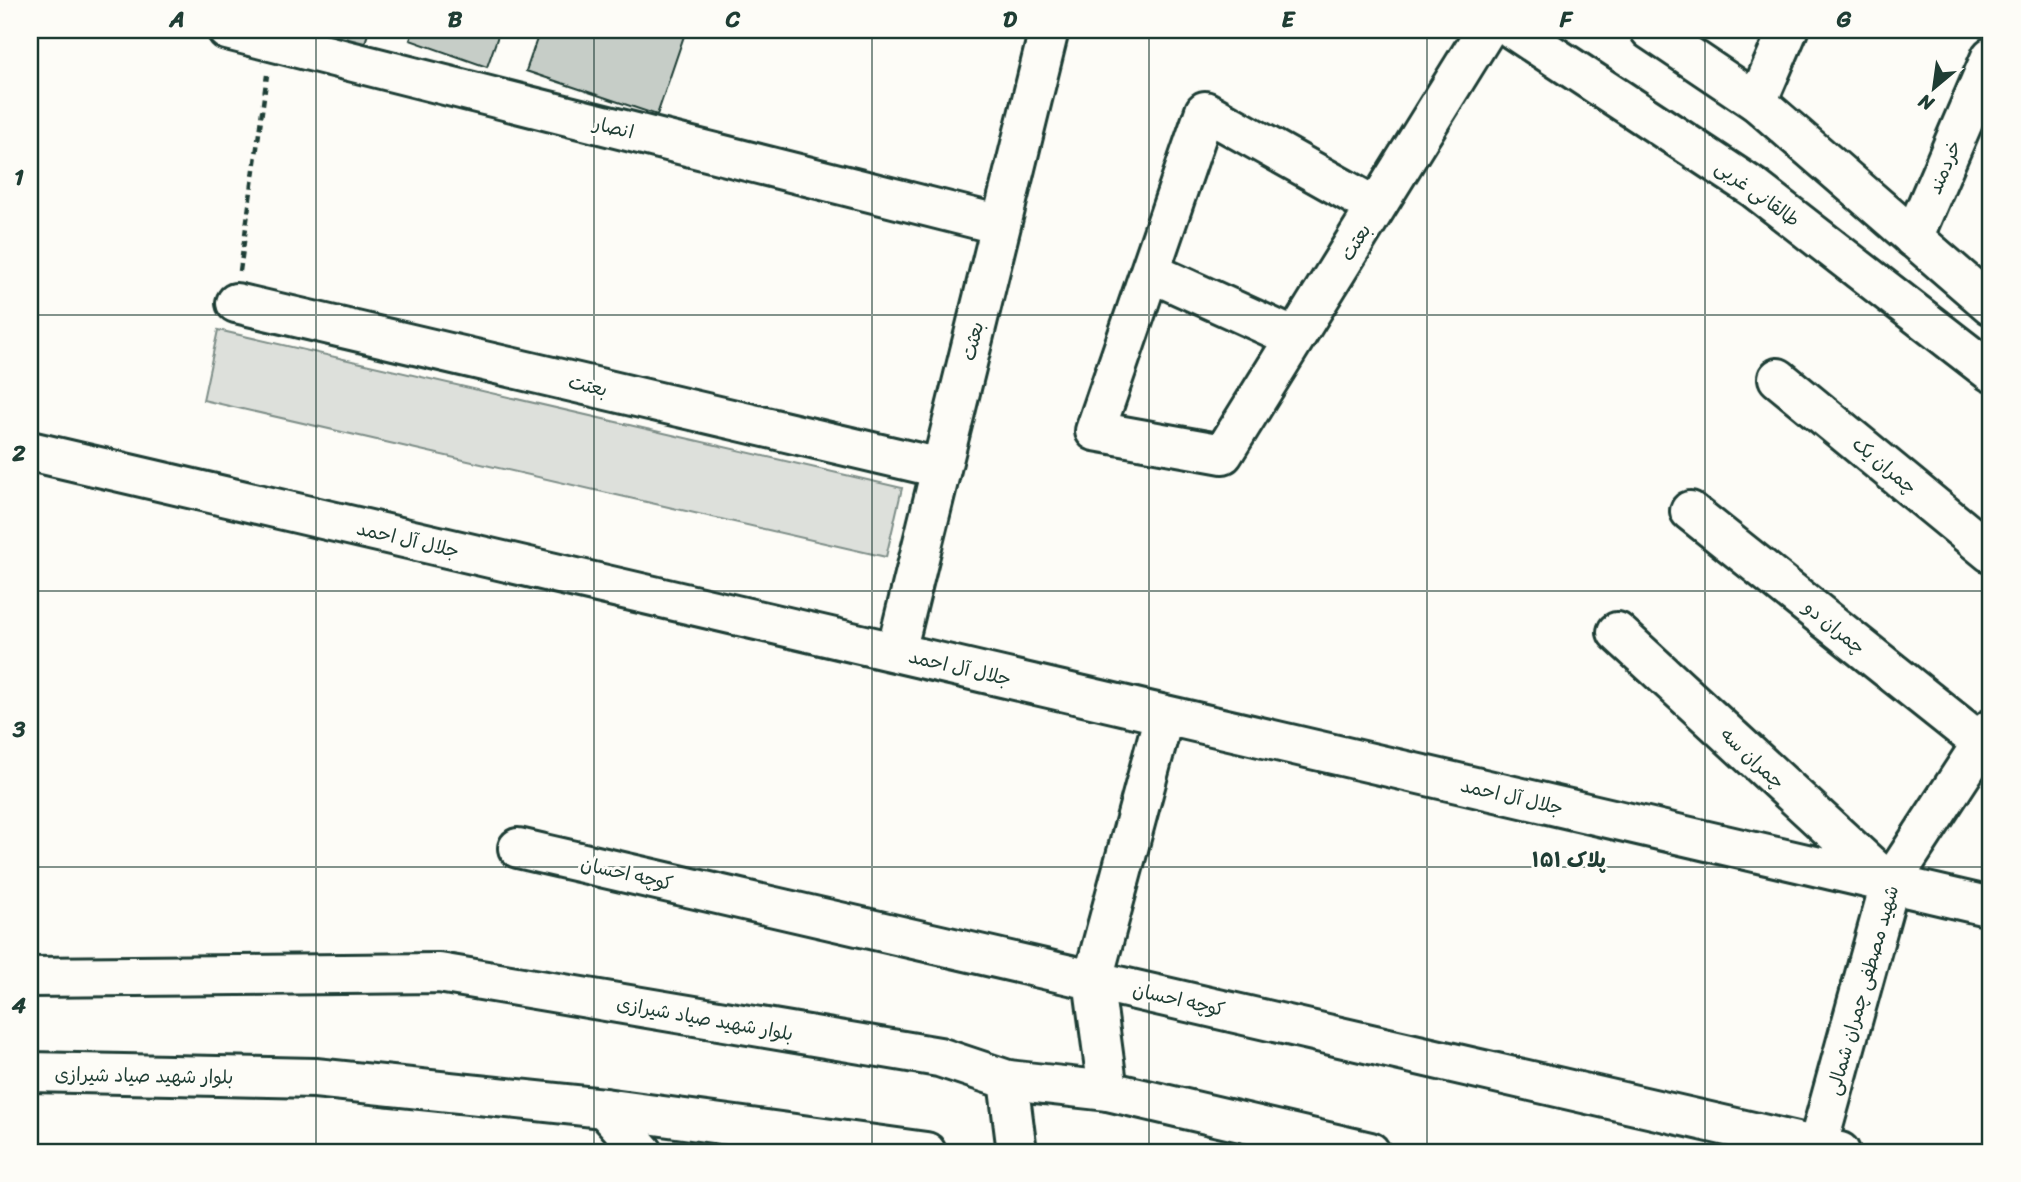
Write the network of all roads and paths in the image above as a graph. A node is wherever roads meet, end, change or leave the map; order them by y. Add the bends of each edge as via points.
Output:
1 (227, 30) edge
2 (1049, 30) edge
3 (1486, 30) edge
4 (1514, 30) edge
5 (1650, 30) edge
6 (1788, 30) edge
7 (271, 41) junction
8 (1991, 57) edge
9 (1757, 102) junction
10 (1376, 207) junction
11 (1001, 225) junction
12 (1913, 238) junction
13 (1150, 272) junction
14 (236, 303) joint
15 (1991, 305) edge
16 (1296, 338) junction
17 (1991, 372) edge
18 (1778, 378) dead end
19 (30, 451) edge
20 (940, 468) junction
21 (1690, 511) dead end
22 (1991, 553) edge
23 (1616, 632) dead end
24 (895, 652) junction
25 (1164, 715) junction
26 (1986, 736) edge
27 (518, 848) dead end
28 (1890, 884) junction
29 (1991, 907) edge
30 (30, 978) edge
31 (1093, 979) junction
32 (30, 1072) edge
33 (1008, 1080) junction
34 (1108, 1091) junction
35 (604, 1108) junction
36 (1825, 1151) edge
37 (643, 1152) edge
38 (926, 1152) edge
39 (1017, 1152) edge
40 (1370, 1152) edge

1 - 7 street, انصار
2 - 11 street, بعثت
3 - 10 street, بعتت
4 - 17 street, طالقانی غربی via 1754,188
5 - 9 street
6 - 9 street
7 - 11 street, انصار
7 - 14 path
8 - 12 street, خردمند
9 - 12 street
10 - 13 street via 1205,111
10 - 16 street, بعتت
11 - 20 street, بعثت
12 - 15 street
13 - 16 street
13 - 16 street, بعتت via 1096,431 1223,454
14 - 20 street, بعتت
18 - 22 street, چمران یک
19 - 24 street, جلال آل احمد
20 - 24 street, بعثت
21 - 26 street, چمران دو
23 - 28 street, چمران سه
24 - 25 street, جلال آل احمد
25 - 28 street, جلال آل احمد
25 - 31 street
26 - 28 street, شهید مصطفی چمران شمالی
27 - 31 street, کوچه احسان
28 - 29 street, جلال آل احمد
28 - 36 street, شهید مصطفی چمران شمالی
30 - 33 street, بلوار شهید صیاد شیرازی via 439,973 939,1057
31 - 34 street
31 - 36 street, کوچه احسان
32 - 35 street, بلوار شهید صیاد شیرازی via 315,1078
33 - 34 street, بلوار شهید صیاد شیرازی
33 - 39 street
34 - 40 street, بلوار شهید صیاد شیرازی
35 - 37 street
35 - 38 street, بلوار شهید صیاد شیرازی

